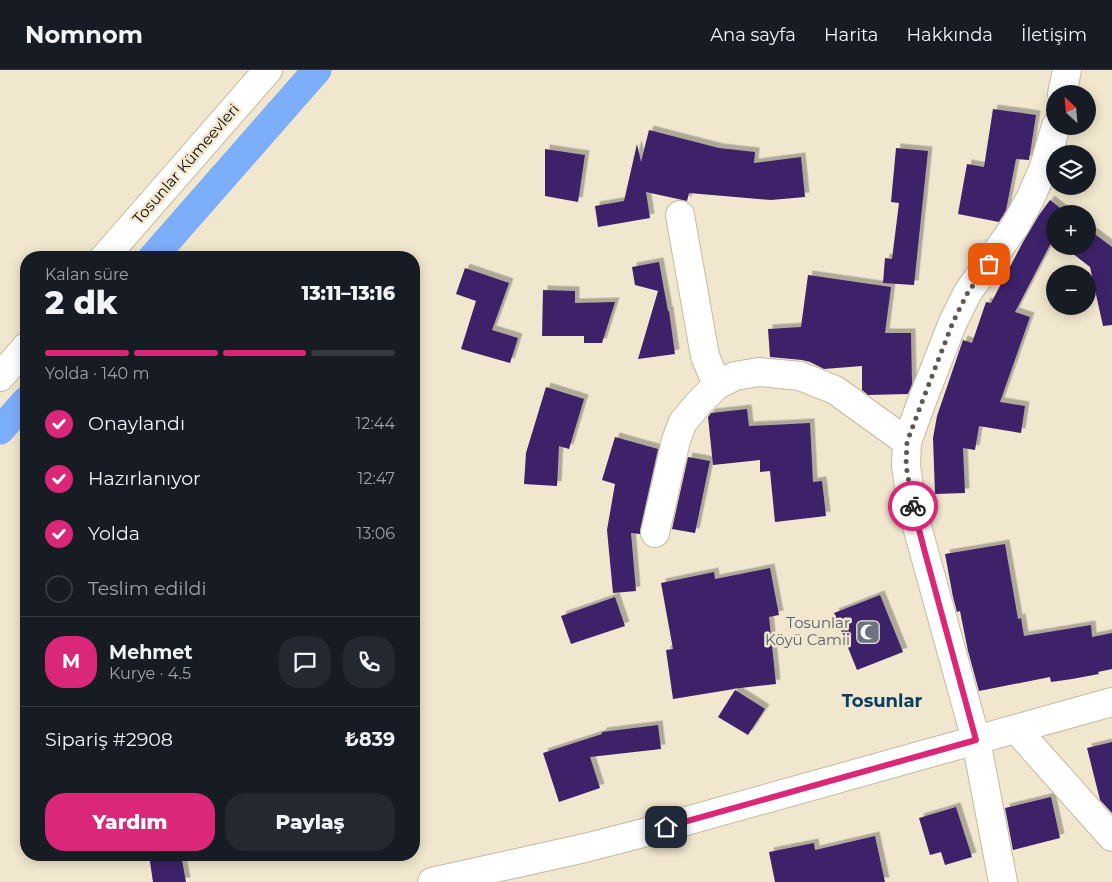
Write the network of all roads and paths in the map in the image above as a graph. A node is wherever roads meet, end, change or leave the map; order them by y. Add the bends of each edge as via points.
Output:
1 (268, 70) edge
2 (1067, 70) edge
3 (1064, 85) edge
4 (1053, 135) edge
5 (680, 215) dead end
6 (110, 251) edge
7 (20, 354) edge
8 (0, 377) edge
9 (717, 385) junction
10 (907, 442) junction
11 (655, 533) dead end
12 (1112, 702) edge
13 (1016, 729) junction
14 (976, 740) junction
15 (1112, 837) edge
16 (432, 882) edge
17 (1003, 882) edge

1 - 6 street, Tosunlar Kümeevleri
2 - 3 street
4 - 10 street via 1044,167 1016,226 968,292 953,322
5 - 9 street via 705,356
7 - 8 street
9 - 10 street via 735,376 759,372 800,376 835,390
9 - 11 street via 683,422
10 - 14 street via 906,465 916,522
12 - 13 street
13 - 14 street
13 - 15 street
14 - 16 street via 585,848
14 - 17 street

